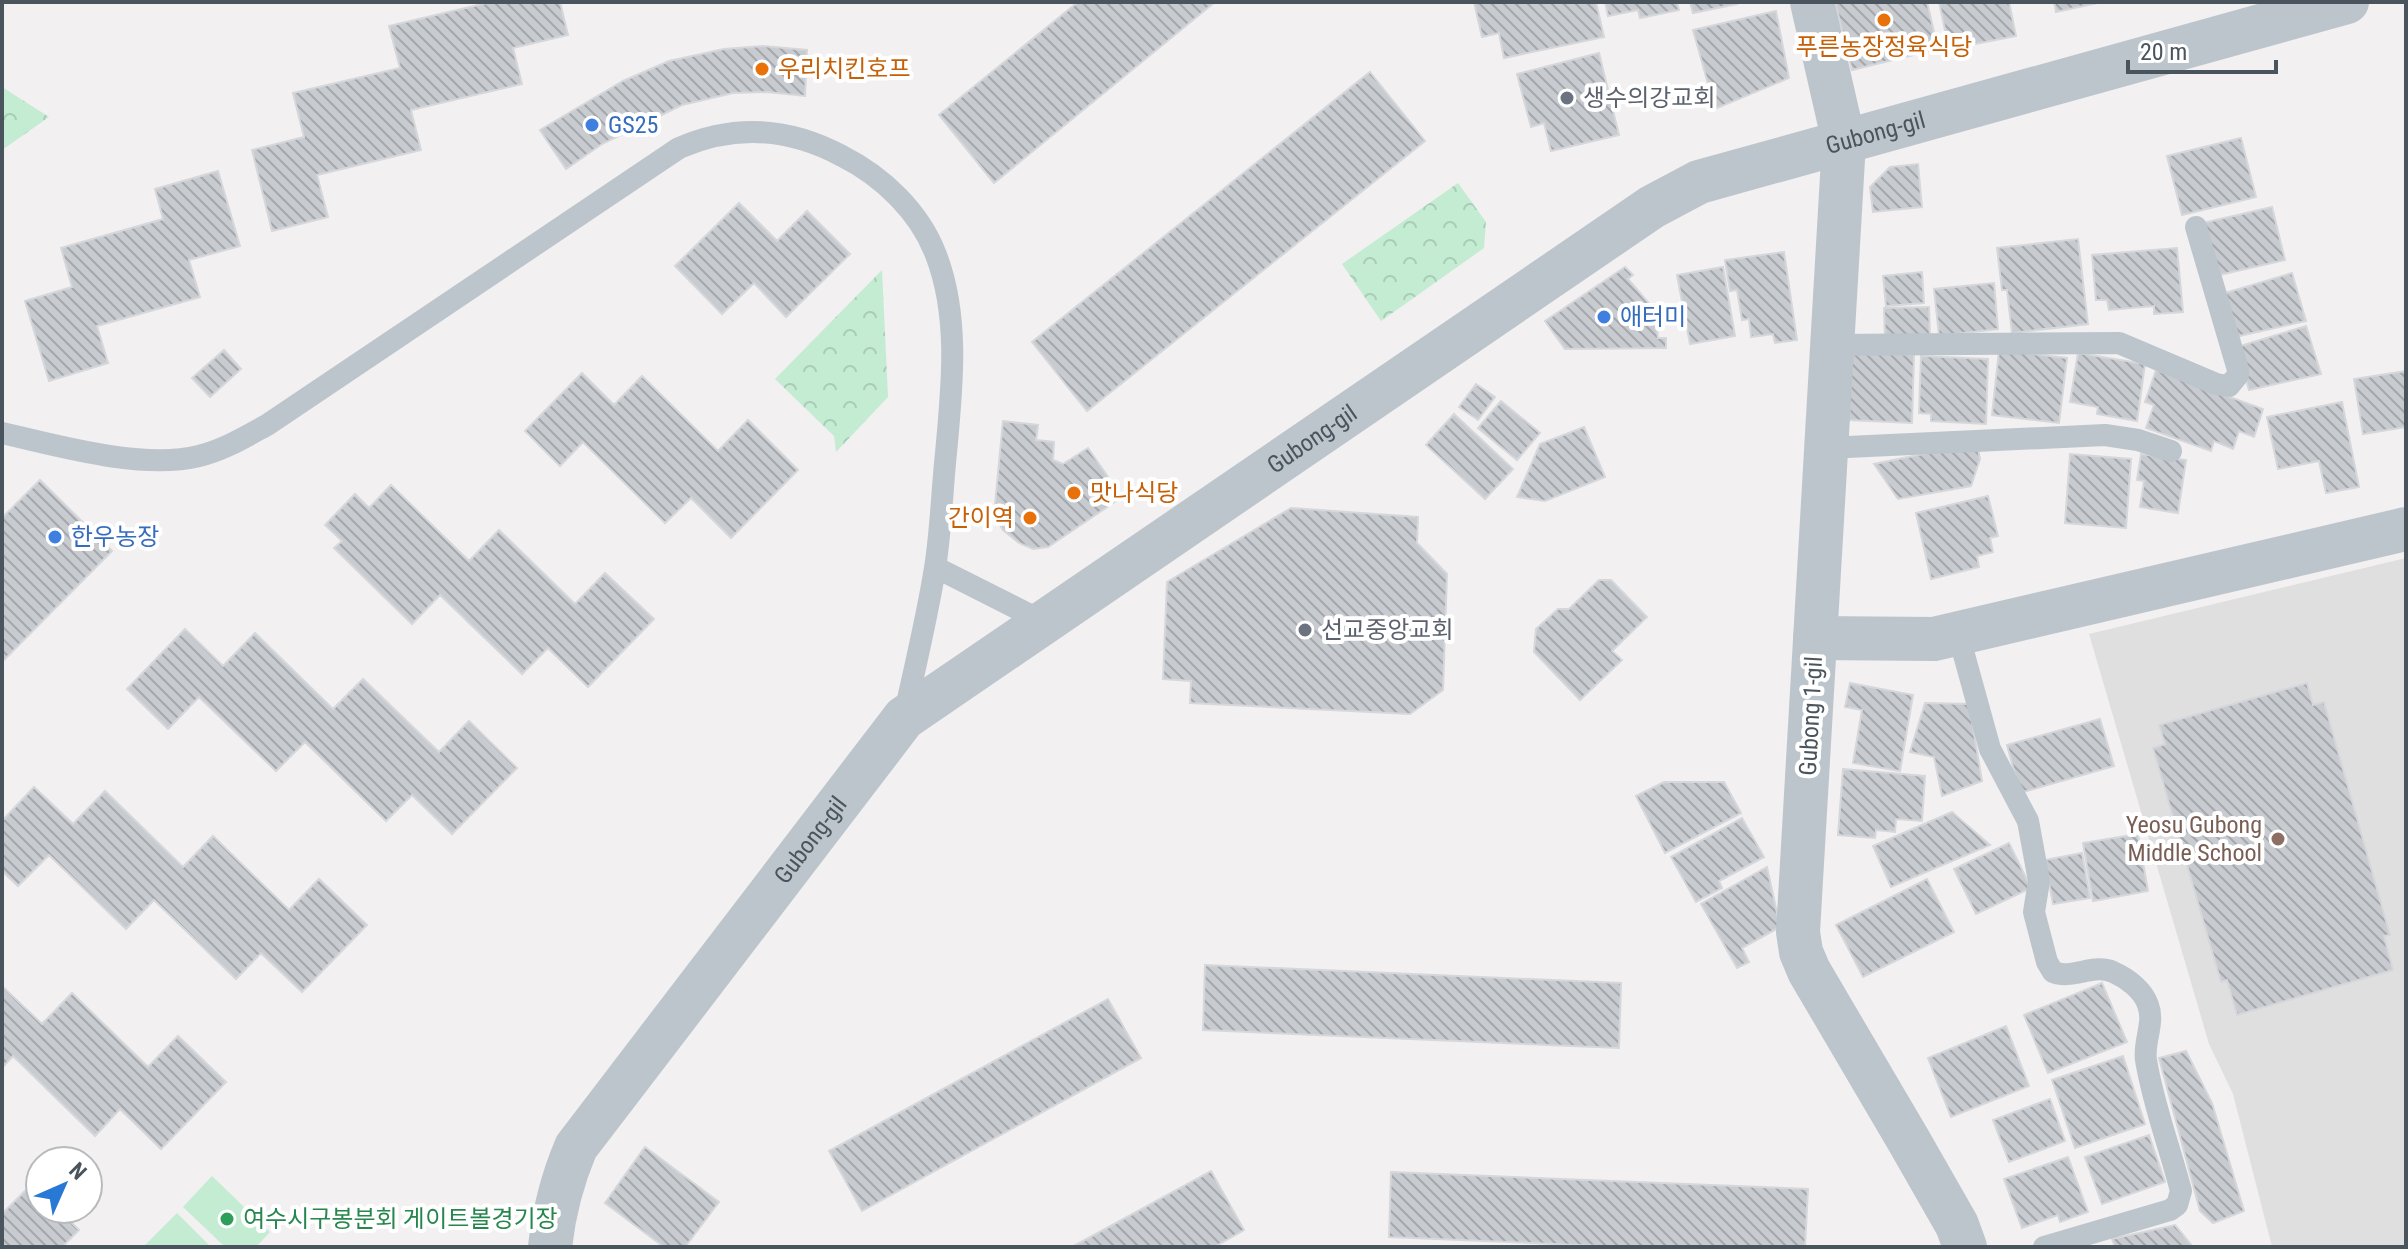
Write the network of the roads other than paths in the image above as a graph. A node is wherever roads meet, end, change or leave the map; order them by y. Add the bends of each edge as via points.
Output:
1 (1812, 2) edge
2 (2345, 2) edge
3 (1844, 142) junction
4 (2196, 227) dead end
5 (1832, 345) junction
6 (2, 433) edge
7 (1826, 448) junction
8 (2171, 451) dead end
9 (2406, 529) edge
10 (935, 567) junction
11 (1044, 622) junction
12 (1958, 633) junction
13 (1815, 638) junction
14 (904, 718) junction
15 (550, 1247) edge
16 (1965, 1247) edge
17 (2044, 1247) edge

1 - 3 street, Gubong 1-gil
2 - 3 street, Gubong-gil
3 - 5 street, Gubong 1-gil
3 - 11 street, Gubong-gil via 1699,182 1652,207
4 - 5 lane via 2238,370 2229,386 2119,343
5 - 7 street, Gubong 1-gil
6 - 10 lane via 146,460 221,450 267,425 679,148 713,135 753,131 813,142 887,186 935,252 947,291 952,337
7 - 8 lane via 2105,435
7 - 13 street, Gubong 1-gil
9 - 12 street
10 - 11 lane
10 - 14 lane
11 - 14 street, Gubong-gil
12 - 13 street via 1934,639
12 - 17 lane via 1990,749 2028,821 2039,881 2034,912 2047,962 2063,975 2112,971 2138,988 2147,1001 2146,1059 2181,1191 2170,1210
13 - 16 street, Gubong 1-gil via 1801,952
14 - 15 street, Gubong-gil via 576,1147 562,1180

